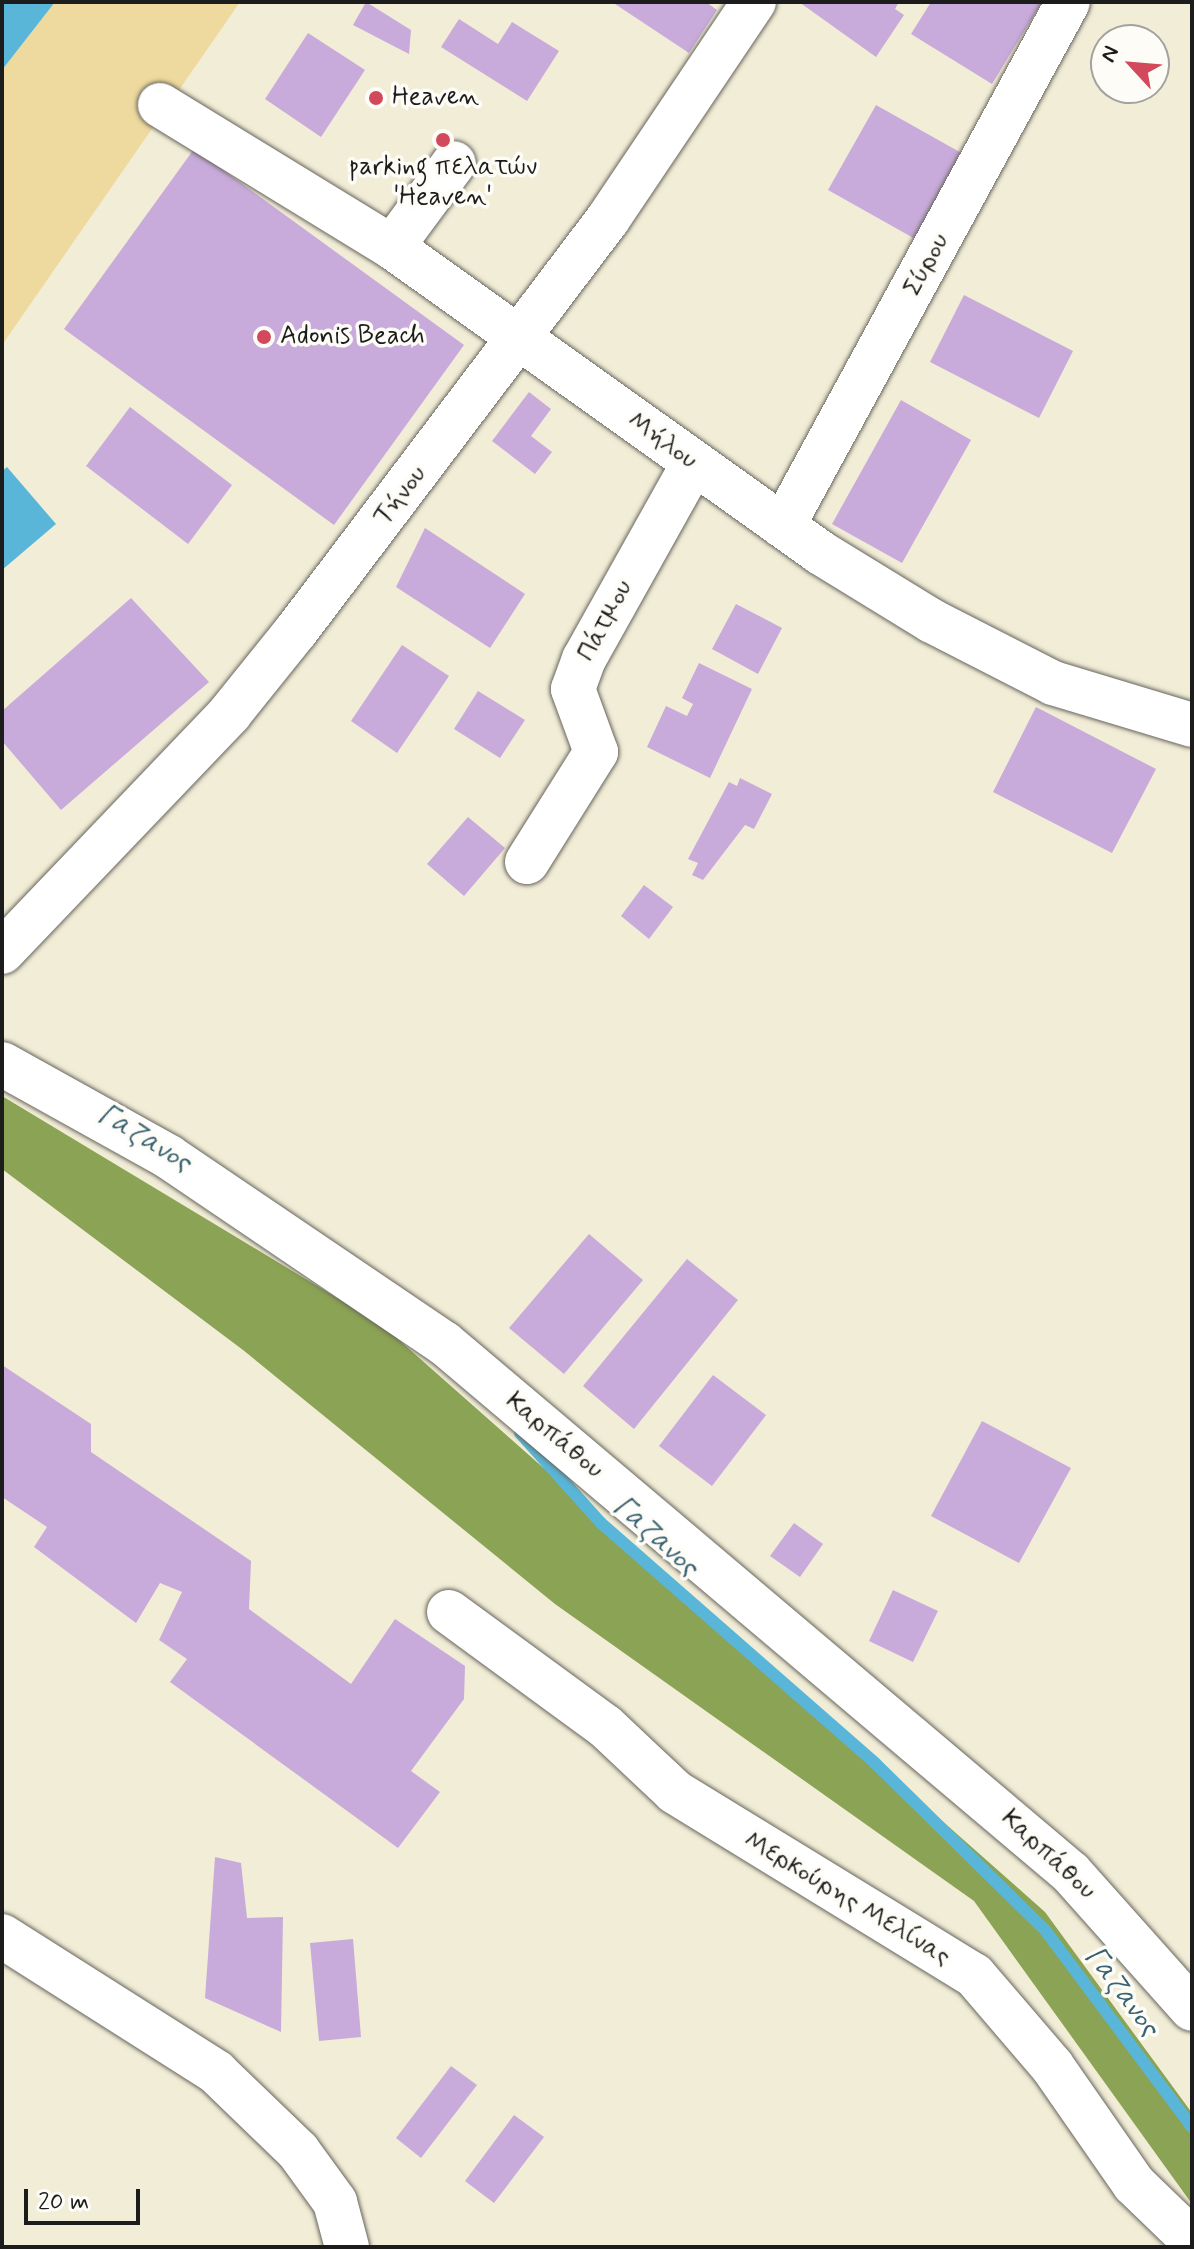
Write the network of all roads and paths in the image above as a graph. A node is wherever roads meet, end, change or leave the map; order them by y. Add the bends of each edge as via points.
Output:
1 (754, 2) edge
2 (1068, 2) edge
3 (160, 105) dead end
4 (454, 163) dead end
5 (392, 247) junction
6 (517, 332) junction
7 (693, 464) junction
8 (783, 526) junction
9 (1192, 725) edge
10 (527, 862) dead end
11 (2, 952) edge
12 (2, 1064) edge
13 (449, 1612) dead end
14 (2, 1936) edge
15 (1192, 2009) edge
16 (1192, 2240) edge
17 (347, 2247) edge

1 - 6 street, Τήνου via 608,219
2 - 8 street, Σύρου
3 - 5 street, Μήλου
4 - 5 street
5 - 6 street, Μήλου
6 - 7 street, Μήλου
6 - 11 street, Τήνου via 420,472 230,713
7 - 8 street, Μήλου
7 - 10 street, Πάτμου via 584,659 573,689 596,752
8 - 9 street, Μήλου via 999,657 1053,683
12 - 15 street, Καρπάθου via 169,1157 444,1343 1071,1873
13 - 16 street, Μερκούρης Μελίνας via 605,1726 675,1792 974,1975 1052,2066 1134,2184
14 - 17 street via 216,2072 298,2151 335,2202

